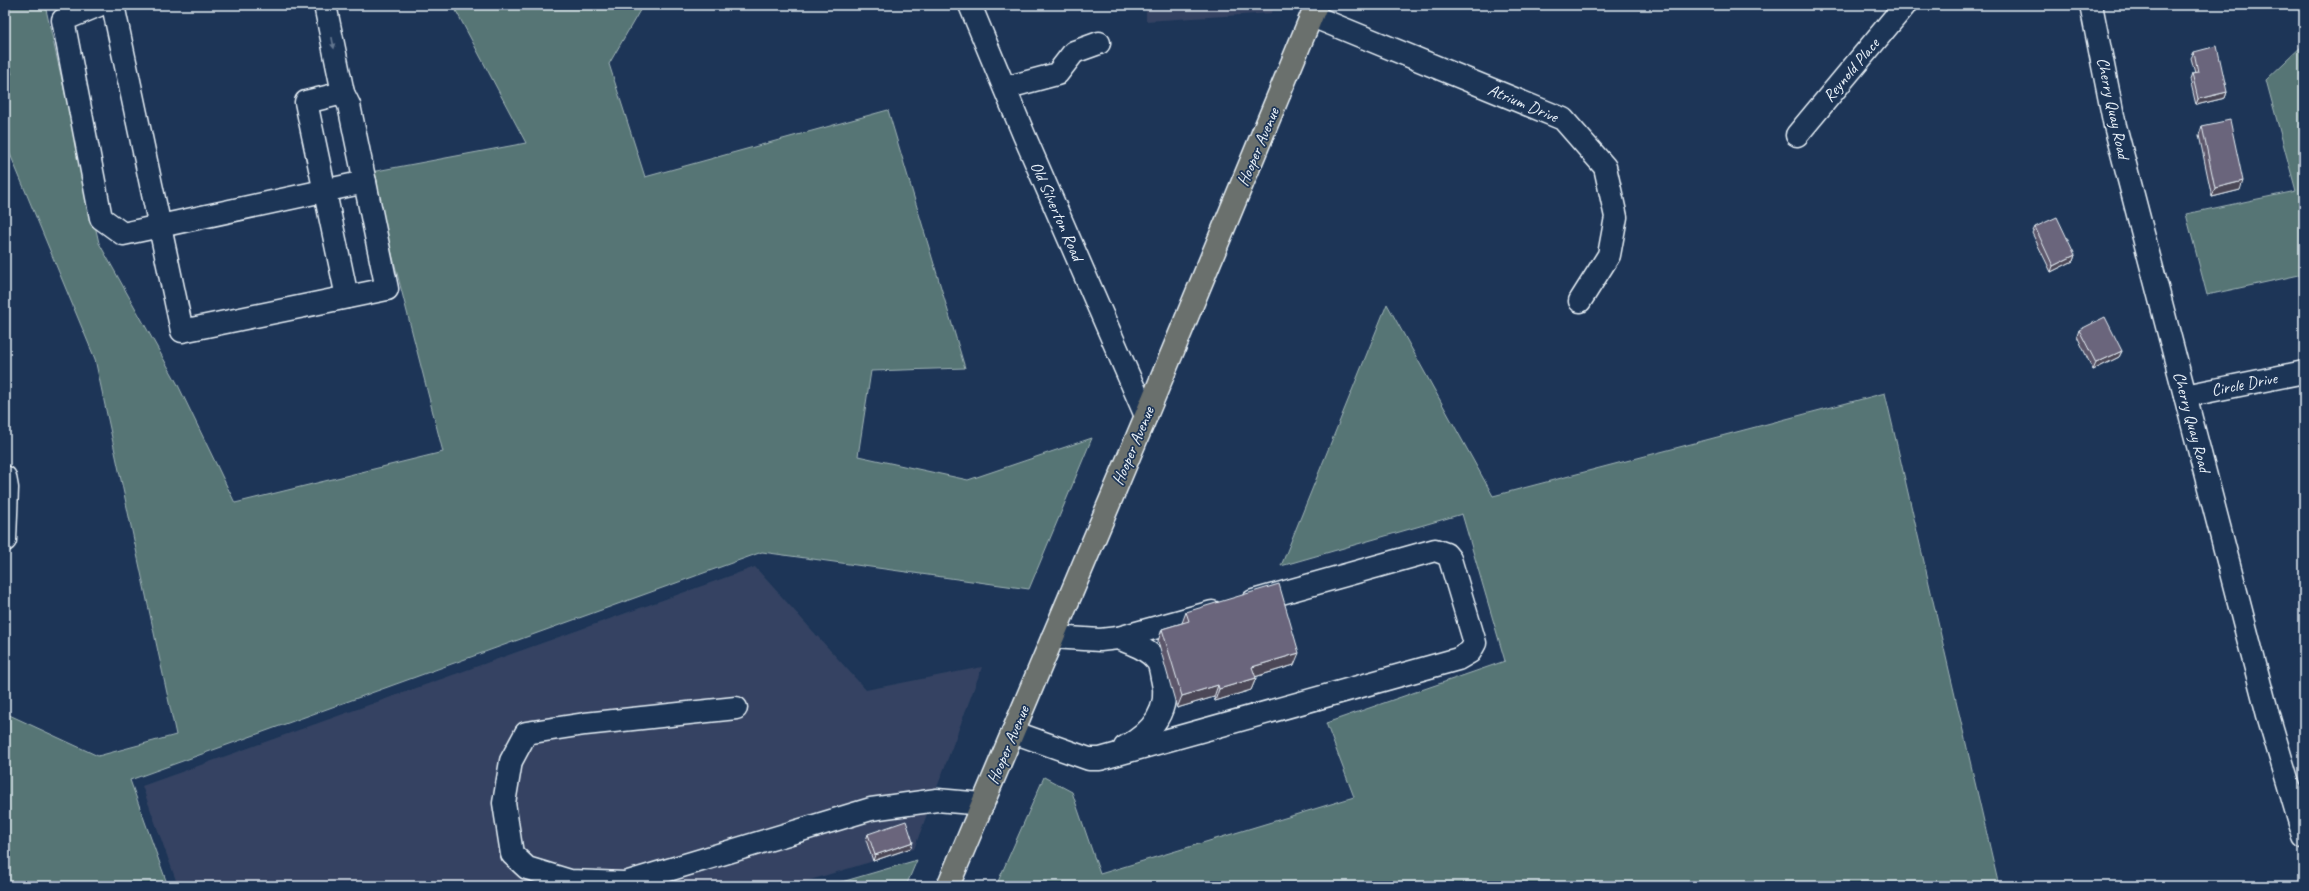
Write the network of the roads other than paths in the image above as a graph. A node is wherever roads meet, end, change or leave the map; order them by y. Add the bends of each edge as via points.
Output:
1 (99, 5) edge
2 (113, 5) edge
3 (326, 5) edge
4 (970, 5) edge
5 (1905, 5) edge
6 (2091, 5) edge
7 (1313, 8) edge
8 (1099, 43) dead end
9 (1004, 88) junction
10 (343, 93) junction
11 (1797, 135) dead end
12 (365, 182) junction
13 (325, 192) junction
14 (160, 226) junction
15 (347, 297) junction
16 (1580, 301) dead end
17 (2304, 372) edge
18 (2185, 396) junction
19 (1146, 416) junction
20 (5, 477) edge
21 (5, 540) edge
22 (1053, 637) junction
23 (1118, 638) junction
24 (736, 708) dead end
25 (1013, 732) junction
26 (1100, 759) junction
27 (983, 804) junction
28 (2300, 811) edge
29 (2304, 837) edge
30 (948, 886) edge

1 - 14 street via 63,20 101,218 123,234
2 - 14 street
3 -> 10 street
4 - 9 street, Old Silverton Road
5 - 11 street, Reynold Place
6 - 18 street, Cherry Quay Road via 2115,126
7 - 16 street, Atrium Drive via 1563,119 1605,167 1616,217 1610,254
7 - 19 main road, Hooper Avenue
8 - 9 street via 1074,52 1057,74
9 - 19 street, Old Silverton Road
10 - 12 street via 349,105
10 - 13 street via 306,102
12 - 13 street
12 - 15 street via 387,289
13 - 14 street
13 - 15 street
14 - 15 street via 182,331
17 - 18 street, Circle Drive
18 - 28 street, Cherry Quay Road
19 - 22 main road, Hooper Avenue
20 - 21 street
22 - 23 street via 1100,640
22 - 25 main road, Hooper Avenue
23 - 26 street via 1143,648 1158,661 1166,691 1158,718 1151,728 1129,745
23 - 26 street via 1435,550 1446,554 1450,559 1475,643 1470,652 1458,659
24 - 27 street via 526,733 511,761 504,803 512,854 527,868 570,881 625,883 871,809 937,800
25 - 26 street via 1089,759
25 - 27 main road, Hooper Avenue
27 - 30 main road, Hooper Avenue
28 - 29 street, Cherry Quay Road

